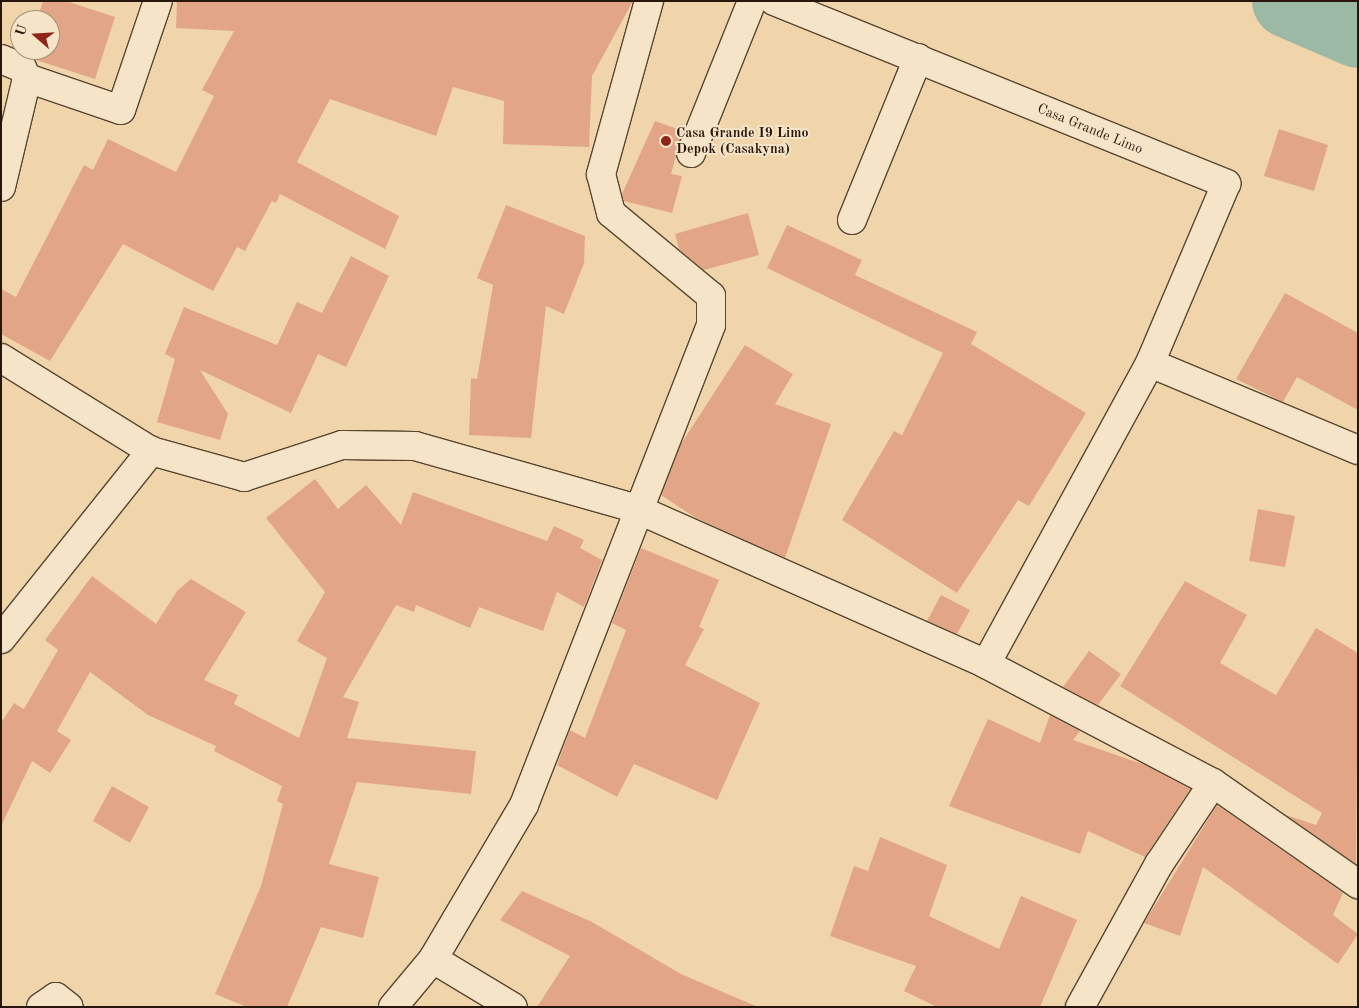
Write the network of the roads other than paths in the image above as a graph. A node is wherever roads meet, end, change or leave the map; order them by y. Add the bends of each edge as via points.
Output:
1 (158, 1) edge
2 (649, 1) edge
3 (752, 1) edge
4 (774, 1) edge
5 (918, 58) junction
6 (1, 59) edge
7 (27, 78) junction
8 (691, 152) dead end
9 (1, 187) edge
10 (852, 220) dead end
11 (1, 358) edge
12 (1150, 363) junction
13 (151, 450) junction
14 (1358, 450) edge
15 (637, 509) junction
16 (1, 639) edge
17 (986, 664) junction
18 (1213, 783) junction
19 (1358, 884) edge
20 (433, 959) junction
21 (41, 1007) edge
22 (68, 1007) edge
23 (393, 1007) edge
24 (513, 1007) edge
25 (1080, 1007) edge

1 - 7 street via 121,110
2 - 15 street via 601,174 611,213 712,296 711,316
3 - 8 street
4 - 5 street, Casa Grande Limo
5 - 10 street
5 - 12 street, Casa Grande Limo via 1226,184
6 - 7 street via 22,68
7 - 9 street
11 - 13 street
12 - 14 street
12 - 17 street
13 - 15 street via 244,477 342,445 416,446
13 - 16 street
15 - 17 street
15 - 20 street via 524,805
17 - 18 street
18 - 19 street
18 - 25 street via 1159,864
20 - 23 street
20 - 24 street
21 - 22 street via 56,997

